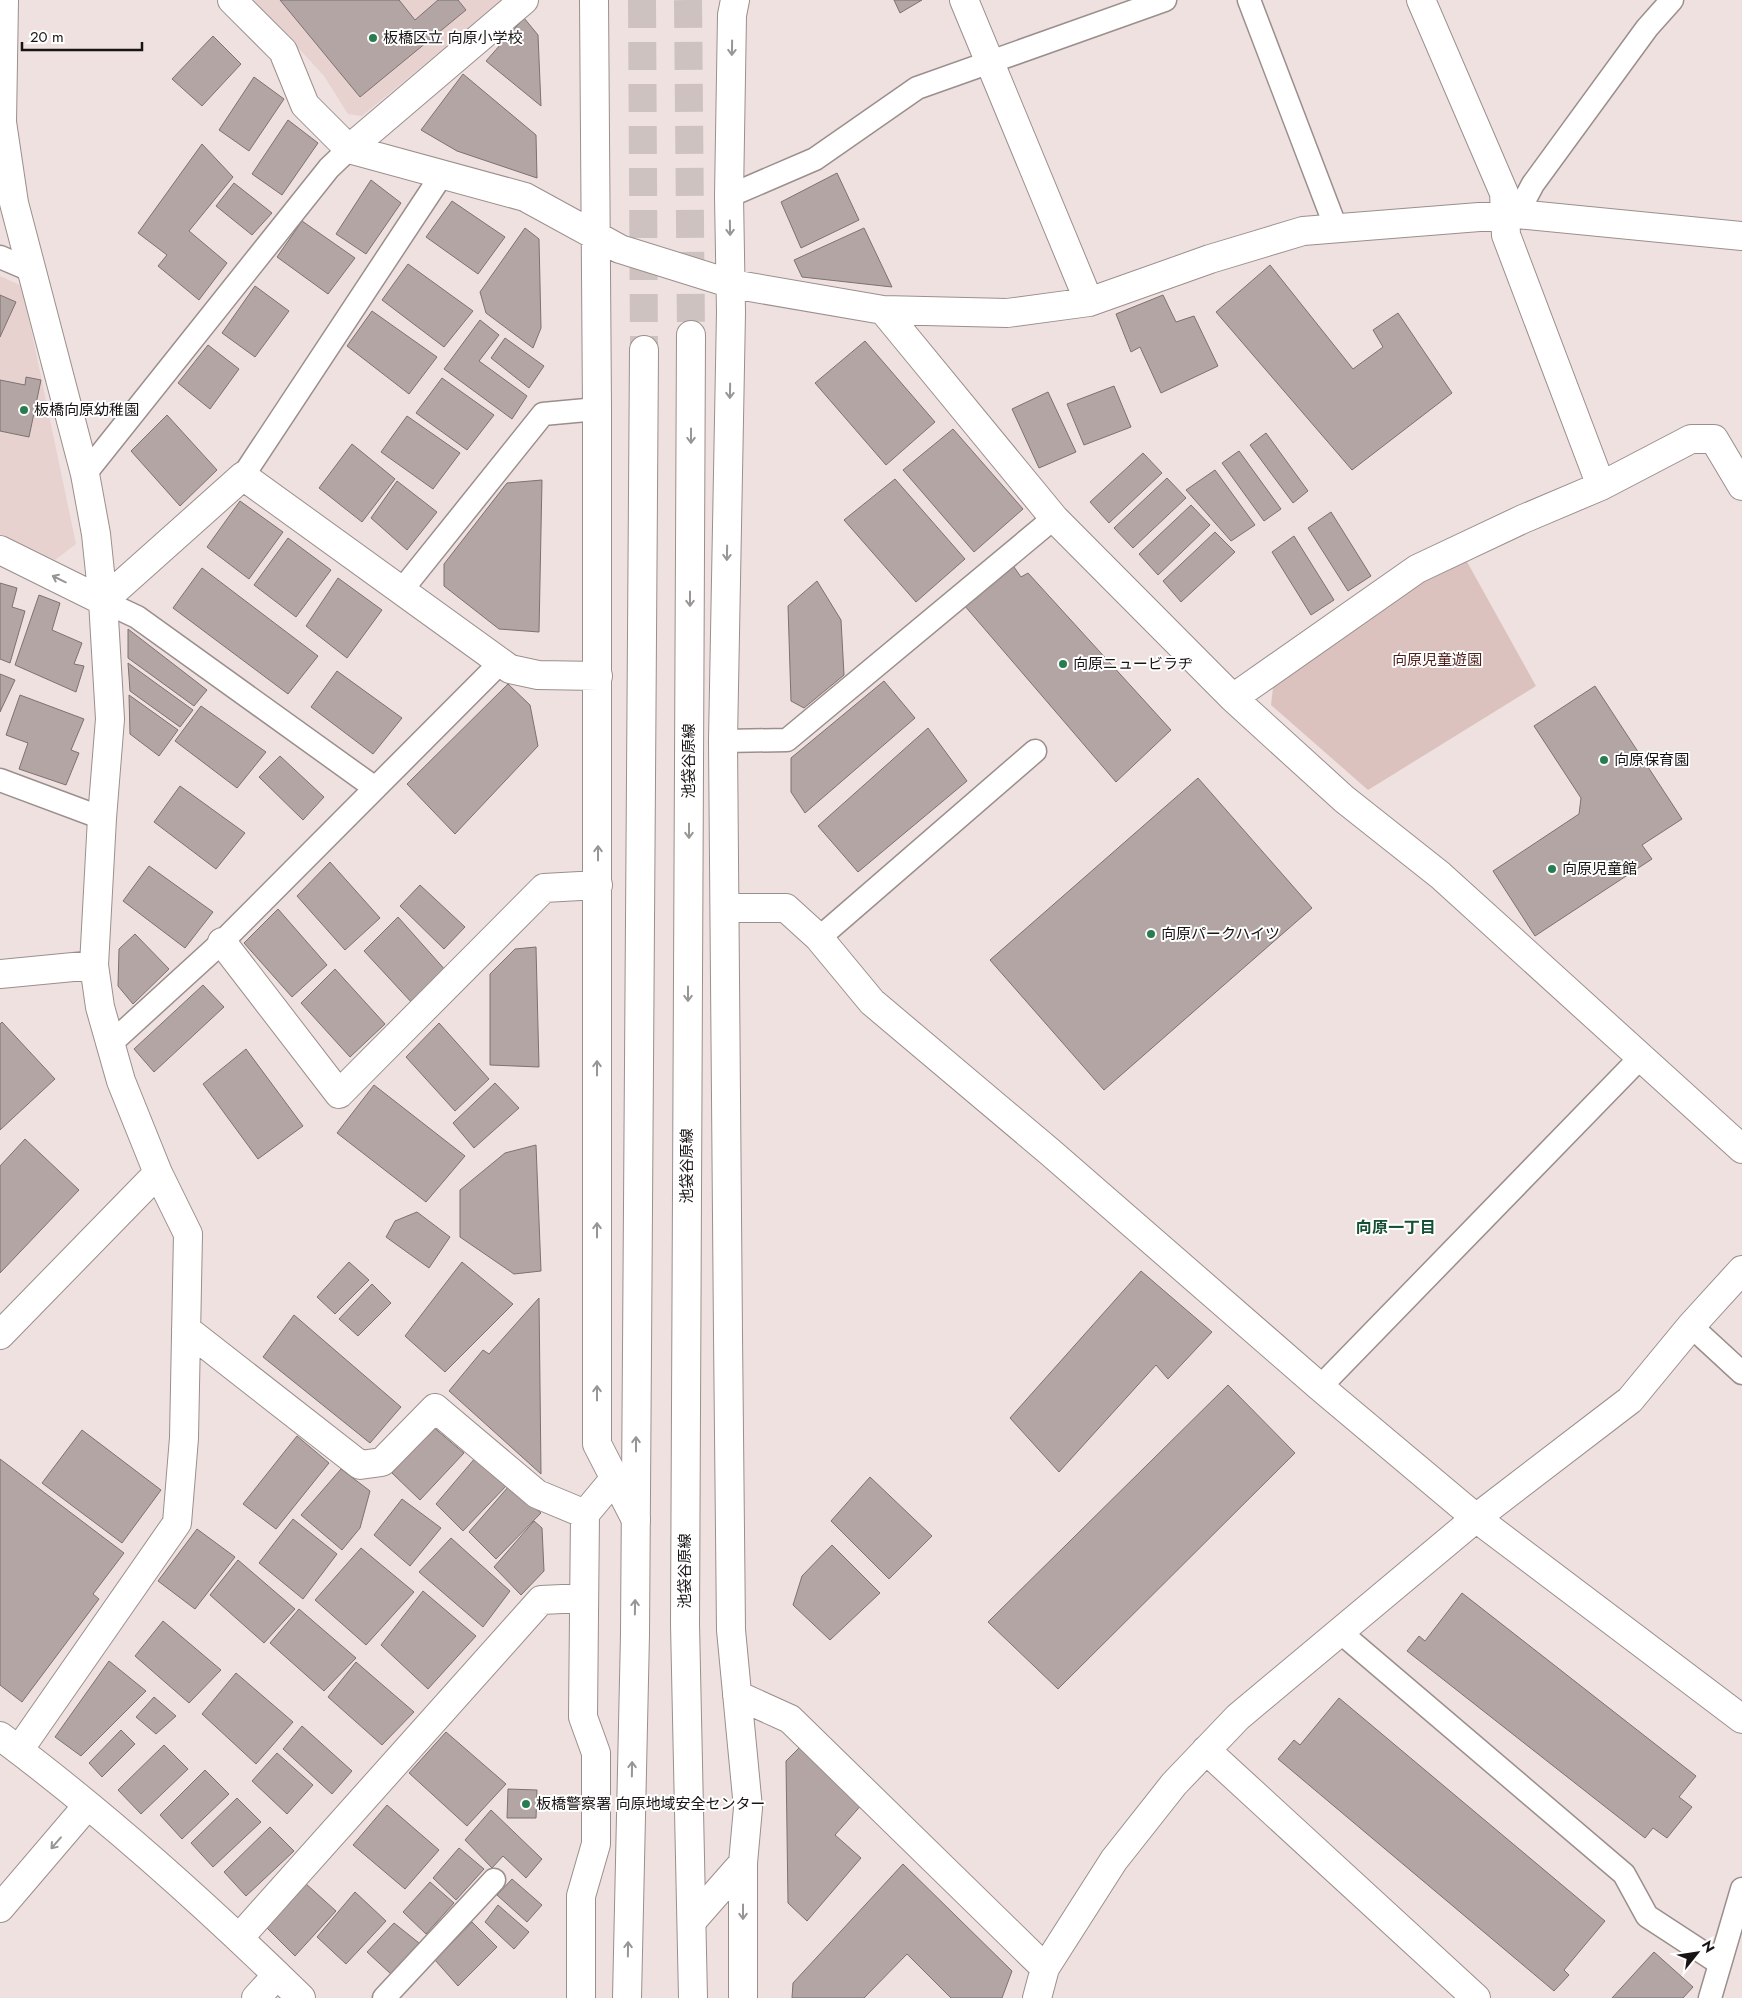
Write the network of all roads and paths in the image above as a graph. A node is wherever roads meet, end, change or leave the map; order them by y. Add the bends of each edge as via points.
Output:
1 (4, 0) edge
2 (232, 0) edge
3 (524, 0) edge
4 (594, 0) edge
5 (735, 0) edge
6 (964, 0) edge
7 (1165, 0) edge
8 (1249, 0) edge
9 (1421, 0) edge
10 (1672, 0) edge
11 (991, 64) junction
12 (349, 149) junction
13 (441, 176) junction
14 (729, 196) junction
15 (1511, 214) junction
16 (1336, 228) junction
17 (596, 235) junction
18 (1742, 236) edge
19 (0, 257) edge
20 (33, 271) junction
21 (732, 284) junction
22 (1089, 302) junction
23 (882, 310) junction
24 (691, 335) tunnel mouth
25 (644, 350) tunnel mouth
26 (597, 409) junction
27 (86, 474) junction
28 (243, 476) junction
29 (1601, 486) junction
30 (1742, 486) edge
31 (1054, 518) junction
32 (0, 550) edge
33 (401, 591) junction
34 (103, 601) junction
35 (501, 662) junction
36 (598, 676) junction
37 (1233, 698) junction
38 (723, 741) junction
39 (1035, 751) dead end
40 (0, 780) edge
41 (375, 788) junction
42 (102, 818) junction
43 (598, 885) junction
44 (725, 908) junction
45 (819, 938) junction
46 (222, 942) junction
47 (94, 966) junction
48 (0, 974) edge
49 (109, 1045) junction
50 (1641, 1057) junction
51 (1742, 1149) edge
52 (158, 1173) junction
53 (1742, 1270) edge
54 (1691, 1326) junction
55 (186, 1329) junction
56 (0, 1335) edge
57 (1742, 1373) edge
58 (1320, 1387) junction
59 (615, 1478) junction
60 (584, 1514) junction
61 (1476, 1518) junction
62 (636, 1520) junction
63 (584, 1598) junction
64 (1340, 1632) junction
65 (737, 1695) junction
66 (1742, 1719) edge
67 (10, 1743) edge
68 (1206, 1750) junction
69 (88, 1806) junction
70 (743, 1863) junction
71 (494, 1880) dead end
72 (1742, 1889) edge
73 (0, 1908) edge
74 (692, 1921) junction
75 (239, 1938) junction
76 (1719, 1963) junction
77 (1045, 1968) junction
78 (278, 1975) junction
79 (1473, 1997) edge
80 (256, 1998) edge
81 (302, 1998) edge
82 (384, 1998) edge
83 (580, 1998) edge
84 (627, 1998) edge
85 (693, 1998) edge
86 (743, 1998) edge
87 (1037, 1998) edge
88 (1710, 1998) edge

1 - 20 street via 2,122 14,203
2 - 12 street via 284,51 304,105
3 - 12 street
4 - 17 street
5 -> 14 street via 732,15
6 - 11 street
7 - 11 lane
8 - 16 lane
9 - 15 street
10 - 15 lane via 1647,28
11 - 14 lane via 918,88 815,159
11 - 22 street
12 - 13 street
12 - 27 lane via 328,168
13 - 17 street via 524,197
13 - 28 lane
14 -> 21 street
15 - 16 street
15 - 18 street
15 - 29 street via 1506,235
16 - 22 street via 1303,231
17 - 21 street via 620,249
17 - 26 street
19 - 20 lane
20 - 27 street
21 - 23 street
21 -> 38 street
22 - 23 street via 1007,313
23 - 31 street
24 -> 74 street, 池袋谷原線 via 685,1624
62 -> 25 street
26 - 33 lane via 543,414
26 - 36 street
27 - 34 street
28 - 33 street
28 - 34 street
29 - 30 street via 1692,439 1714,439
29 - 37 street via 1417,569
31 - 37 street
31 - 38 lane via 787,740
34 -> 32 street
33 - 35 street
34 - 41 lane via 137,617
34 - 42 street via 110,719
35 - 36 street via 510,668 538,675
35 - 41 lane
43 -> 36 street
37 - 50 street via 1344,799 1440,875
38 - 44 street
39 - 45 lane
40 - 42 lane
41 - 46 lane
42 - 47 street
43 - 46 street via 544,888 339,1094
59 -> 43 street via 598,1444
44 - 45 street via 786,908
44 - 65 street via 731,1630
45 - 58 street via 872,1002
46 - 49 lane
47 - 48 street
47 - 49 street
49 - 52 street
50 - 51 street
50 - 58 lane
52 - 55 street via 188,1234
52 - 56 street
53 - 54 street
54 - 57 lane
54 - 61 street via 1630,1400
55 - 60 street via 360,1465 382,1462 435,1408 537,1494
55 - 67 street via 184,1438 176,1523
58 - 61 street
59 - 60 street
59 - 62 street
60 - 63 street
61 - 64 street
61 - 66 street
84 -> 62 street
63 - 75 street via 541,1600
63 - 83 street via 582,1717 596,1753 596,1844 581,1896
64 - 68 street via 1238,1717
64 - 76 lane via 1624,1874 1647,1916
65 - 70 street via 748,1808
65 - 77 street via 790,1719
67 - 69 street
68 - 77 street via 1174,1784 1114,1860
68 - 79 street
69 -> 73 street
69 - 75 street
70 - 74 street
70 -> 86 street
71 - 82 lane
72 - 76 lane
74 - 85 street, 池袋谷原線
75 - 78 street
76 - 88 lane
77 - 87 street
78 - 80 street
78 - 81 street

